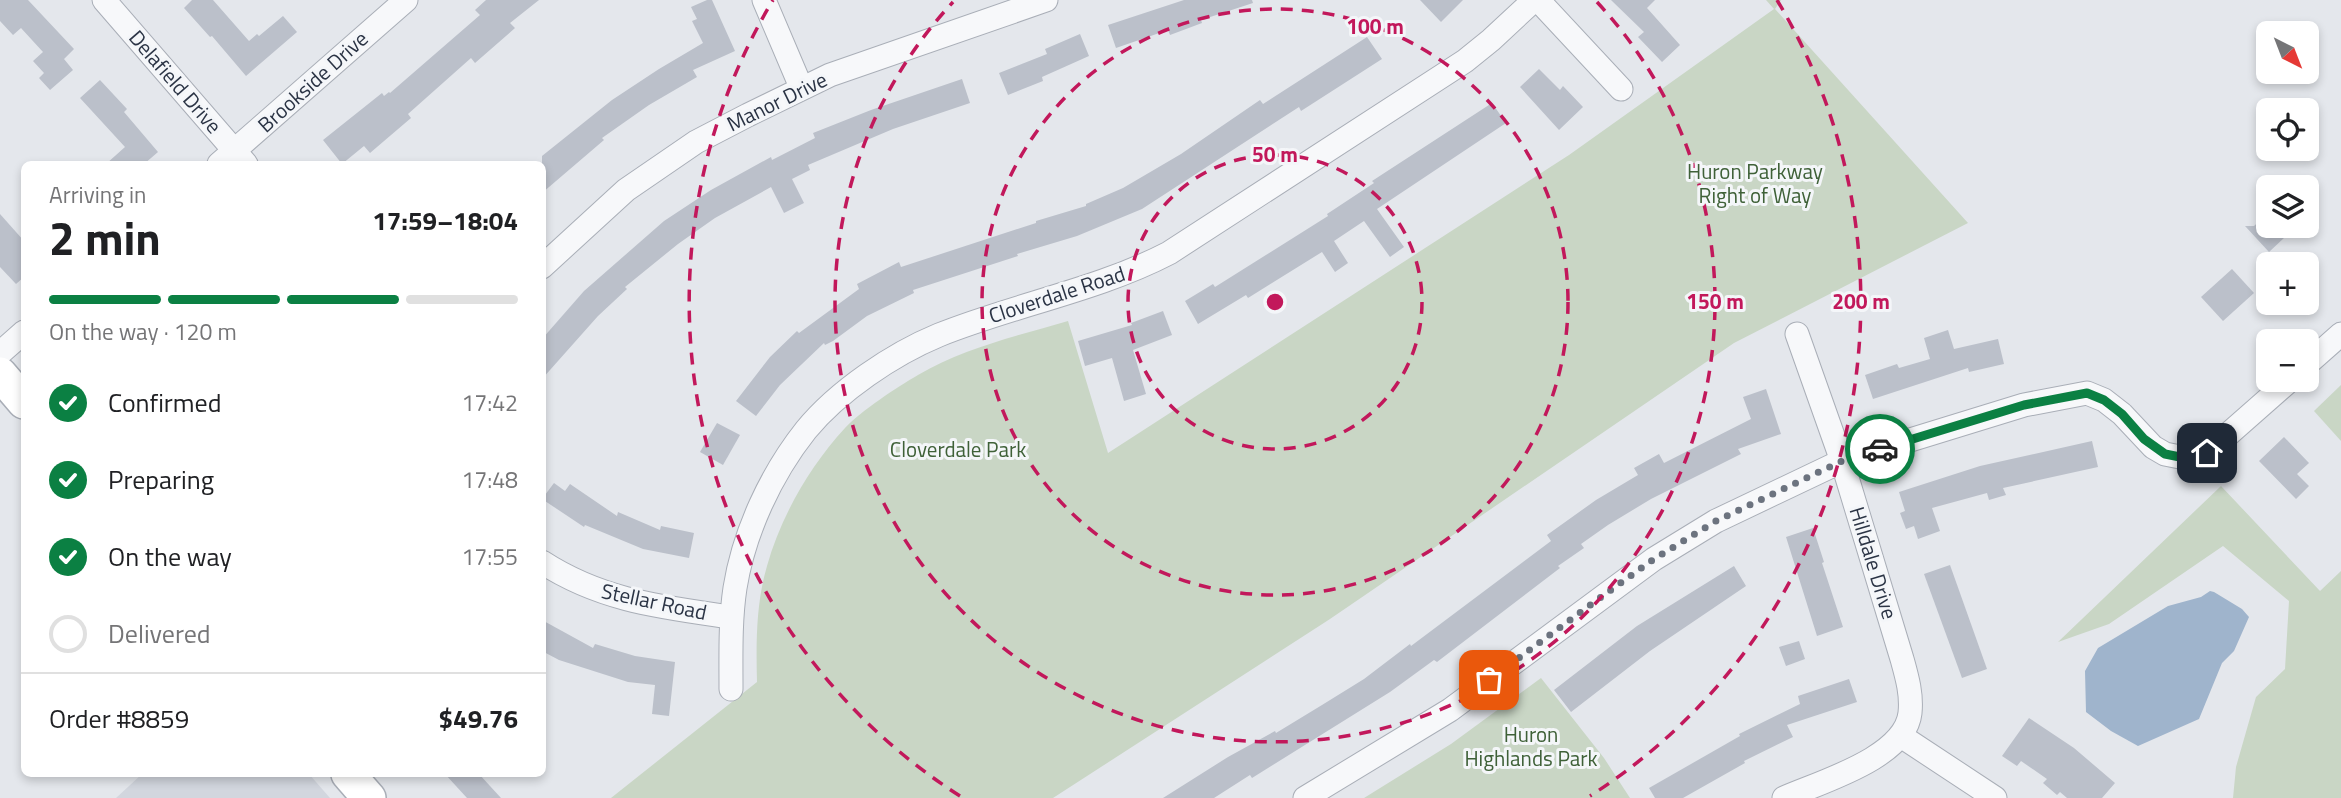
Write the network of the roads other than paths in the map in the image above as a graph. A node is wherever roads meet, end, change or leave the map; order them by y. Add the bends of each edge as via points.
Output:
1 (104, 0) edge
2 (406, 0) edge
3 (764, 0) edge
4 (1046, 0) edge
5 (1536, 0) edge
6 (801, 87) junction
7 (1621, 89) dead end
8 (233, 160) edge
9 (546, 263) edge
10 (1797, 334) dead end
11 (2341, 334) edge
12 (21, 335) edge
13 (0, 353) edge
14 (2319, 353) edge
15 (0, 374) edge
16 (2276, 392) edge
17 (21, 398) edge
18 (1842, 461) junction
19 (546, 564) edge
20 (731, 617) junction
21 (731, 689) dead end
22 (1905, 725) junction
23 (351, 777) edge
24 (369, 798) edge
25 (1305, 798) edge
26 (1784, 798) edge
27 (1995, 798) edge

1 - 8 street, Delafield Drive
2 - 8 street, Brookside Drive
3 - 6 street
4 - 6 street, Manor Drive
5 - 7 street
5 - 20 street, Cloverdale Road via 1465,61 1169,253 1136,269 939,335 866,376 807,428 764,499 742,554
6 - 9 street, Manor Drive via 665,163 616,199
10 - 18 street, Hilldale Drive
11 - 14 street
12 - 13 street
15 - 17 main road
16 - 18 street via 2207,453 2185,458 2165,454 2122,414 2087,393 2024,405
18 - 22 street, Hilldale Drive via 1910,692
18 - 25 street via 1716,521 1654,559 1450,710
19 - 20 street, Stellar Road via 582,585 628,601
20 - 21 street, Cloverdale Road
22 - 26 street via 1893,744 1867,762
22 - 27 street
23 - 24 main road

